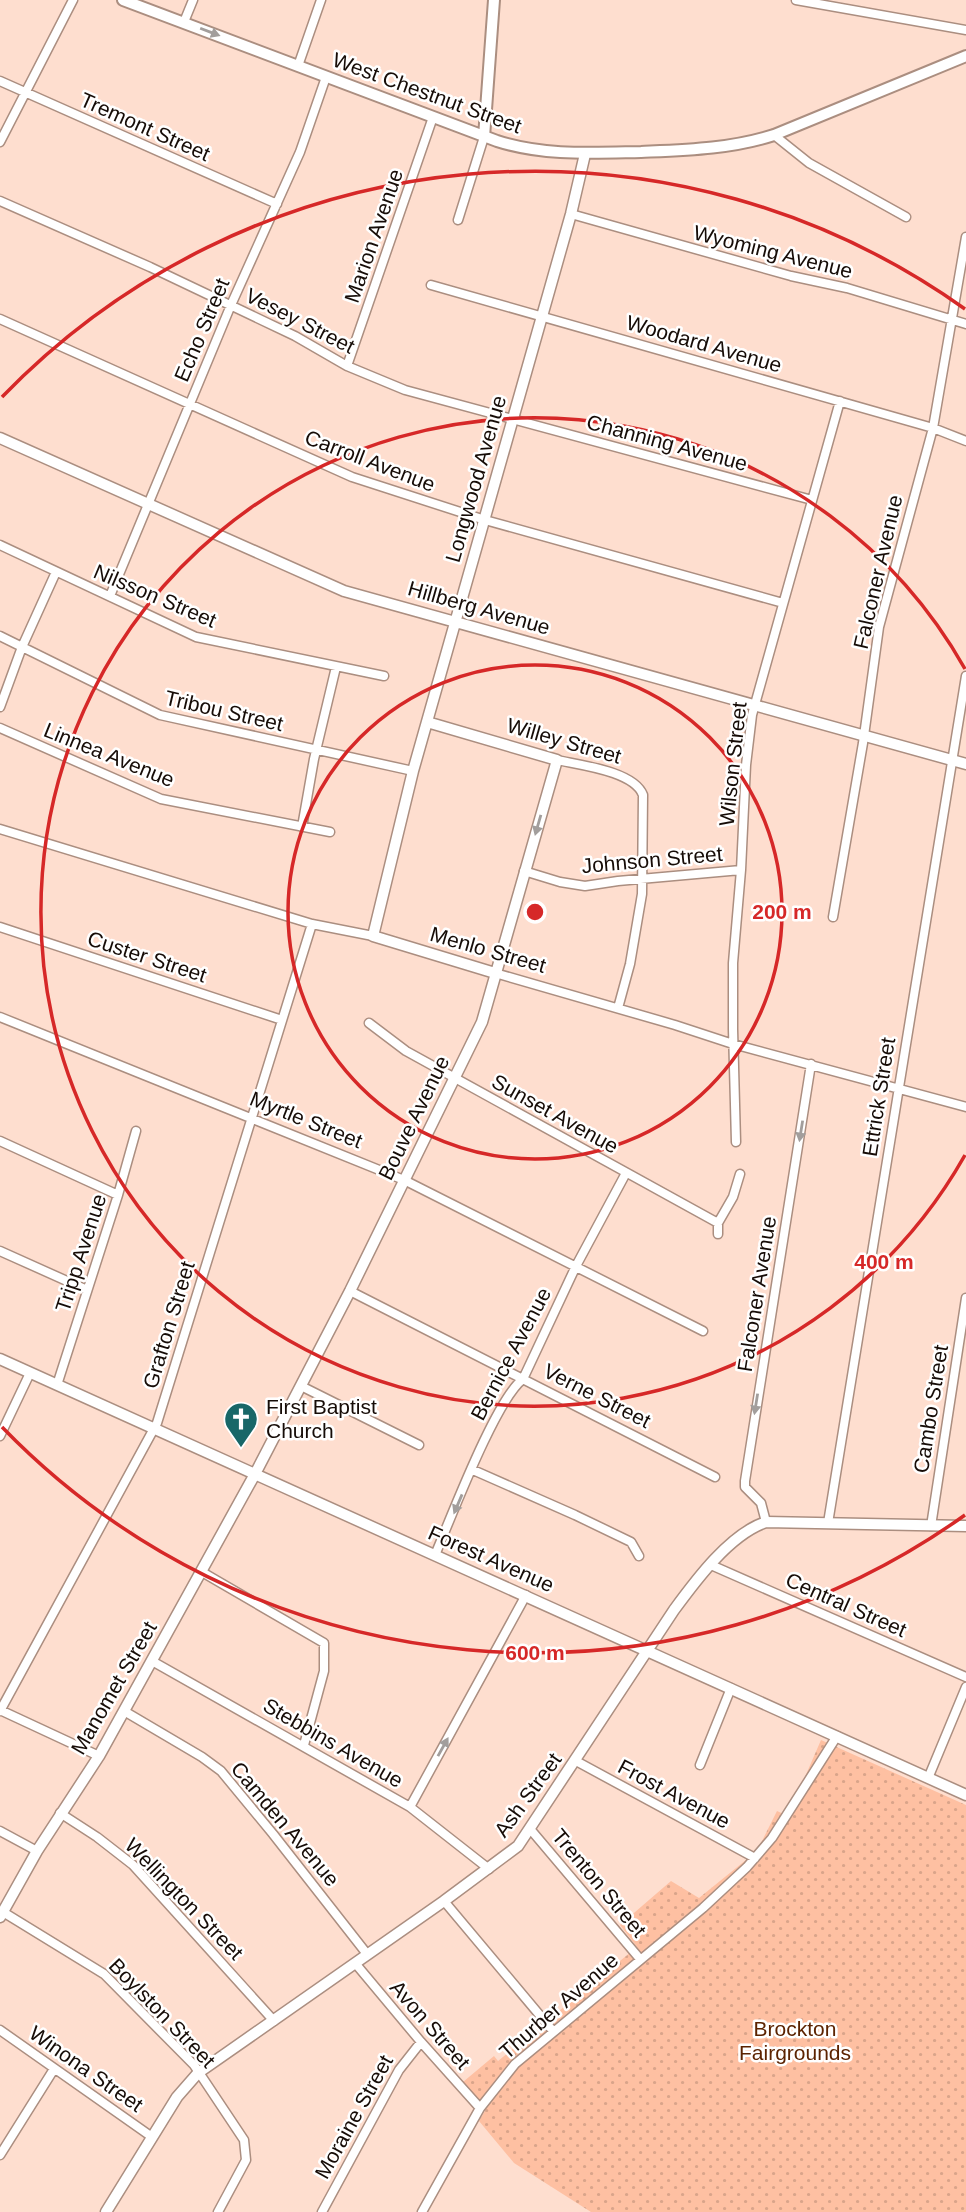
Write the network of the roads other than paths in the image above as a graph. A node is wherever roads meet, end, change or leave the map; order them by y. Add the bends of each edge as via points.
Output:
1 (73, 0) edge
2 (123, 0) edge
3 (193, 0) edge
4 (321, 0) edge
5 (494, 0) edge
6 (796, 0) edge
7 (860, 0) edge
8 (859, 10) junction
9 (184, 22) junction
10 (966, 30) edge
11 (966, 56) edge
12 (298, 66) junction
13 (326, 77) junction
14 (0, 81) edge
15 (26, 93) junction
16 (432, 117) junction
17 (774, 135) junction
18 (485, 137) junction
19 (0, 142) edge
20 (585, 154) junction
21 (0, 201) edge
22 (277, 204) junction
23 (571, 214) junction
24 (906, 216) dead end
25 (458, 220) dead end
26 (966, 237) edge
27 (431, 285) dead end
28 (231, 306) junction
29 (541, 317) junction
30 (0, 319) edge
31 (951, 320) junction
32 (966, 324) edge
33 (348, 366) junction
34 (840, 401) junction
35 (190, 405) junction
36 (513, 420) junction
37 (933, 428) junction
38 (0, 438) edge
39 (966, 441) edge
40 (812, 500) junction
41 (149, 505) junction
42 (485, 520) junction
43 (0, 545) edge
44 (56, 572) junction
45 (110, 596) junction
46 (783, 603) junction
47 (457, 622) junction
48 (0, 636) edge
49 (22, 647) junction
50 (336, 667) junction
51 (384, 676) dead end
52 (966, 676) edge
53 (754, 705) junction
54 (0, 707) edge
55 (427, 722) junction
56 (0, 728) edge
57 (864, 736) junction
58 (316, 749) junction
59 (557, 760) junction
60 (951, 760) junction
61 (966, 764) edge
62 (413, 771) junction
63 (302, 827) junction
64 (0, 829) edge
65 (330, 832) dead end
66 (741, 870) junction
67 (524, 871) junction
68 (643, 879) junction
69 (832, 917) dead end
70 (312, 924) junction
71 (0, 927) edge
72 (373, 936) junction
73 (495, 974) junction
74 (618, 1008) junction
75 (0, 1017) edge
76 (282, 1020) junction
77 (369, 1023) dead end
78 (733, 1044) junction
79 (811, 1064) junction
80 (455, 1079) junction
81 (898, 1089) junction
82 (966, 1107) edge
83 (252, 1117) junction
84 (136, 1131) dead end
85 (0, 1142) edge
86 (736, 1142) dead end
87 (626, 1173) junction
88 (740, 1174) dead end
89 (404, 1180) junction
90 (118, 1195) junction
91 (719, 1223) junction
92 (718, 1234) dead end
93 (0, 1251) edge
94 (576, 1266) junction
95 (87, 1290) junction
96 (350, 1291) junction
97 (966, 1297) edge
98 (703, 1331) dead end
99 (0, 1359) edge
100 (30, 1373) junction
101 (523, 1379) junction
102 (57, 1385) junction
103 (301, 1386) junction
104 (154, 1429) junction
105 (0, 1436) edge
106 (419, 1445) dead end
107 (473, 1470) junction
108 (255, 1474) junction
109 (715, 1477) dead end
110 (766, 1522) junction
111 (828, 1523) junction
112 (931, 1526) junction
113 (966, 1526) edge
114 (435, 1555) junction
115 (639, 1556) dead end
116 (711, 1566) junction
117 (202, 1572) junction
118 (526, 1595) junction
119 (647, 1650) junction
120 (152, 1661) junction
121 (966, 1677) edge
122 (966, 1687) edge
123 (731, 1688) junction
124 (0, 1710) edge
125 (124, 1712) junction
126 (837, 1736) junction
127 (303, 1745) junction
128 (99, 1756) junction
129 (576, 1761) junction
130 (700, 1765) dead end
131 (929, 1776) junction
132 (966, 1795) edge
133 (410, 1807) junction
134 (60, 1813) junction
135 (531, 1830) junction
136 (0, 1831) edge
137 (37, 1851) junction
138 (755, 1858) junction
139 (489, 1868) junction
140 (444, 1901) junction
141 (1, 1914) edge
142 (368, 1954) junction
143 (640, 1959) junction
144 (355, 1963) junction
145 (274, 2021) junction
146 (0, 2030) edge
147 (553, 2031) junction
148 (421, 2042) junction
149 (54, 2068) junction
150 (198, 2073) junction
151 (480, 2108) junction
152 (152, 2137) junction
153 (0, 2155) edge
154 (106, 2212) edge
155 (218, 2212) edge
156 (322, 2212) edge
157 (422, 2212) edge

1 - 15 street
2 - 9 main road, West Chestnut Street
3 - 9 street
4 - 12 street
5 - 18 main road
6 - 8 street
7 - 8 street
8 - 10 street
9 -> 12 main road, West Chestnut Street
11 - 17 main road, West Chestnut Street
12 - 13 main road, West Chestnut Street
13 - 16 main road, West Chestnut Street
13 - 22 street, Echo Street
14 - 15 street, Tremont Street
15 - 19 street
15 - 22 street, Tremont Street
16 - 18 main road, West Chestnut Street
16 - 33 street, Marion Avenue
17 - 20 main road, West Chestnut Street via 722,148
17 - 24 street via 808,163
18 - 20 main road, West Chestnut Street via 533,150
18 - 25 street
20 - 23 street, Longwood Avenue
21 - 28 street, Vesey Street
22 - 28 street, Echo Street
23 - 29 street, Longwood Avenue
23 - 31 street, Wyoming Avenue
26 - 31 street, Falconer Avenue
27 - 29 street, Woodard Avenue
28 - 33 street, Vesey Street
28 - 35 street, Echo Street
29 - 34 street, Woodard Avenue
29 - 36 street, Longwood Avenue
30 - 35 street, Carroll Avenue
31 - 32 street, Wyoming Avenue
31 - 37 street, Falconer Avenue
33 - 36 street, Vesey Street via 405,390
34 - 37 street, Woodard Avenue
34 - 40 street, Wilson Street
35 - 41 street, Echo Street
35 - 42 street, Carroll Avenue via 352,477
36 - 40 street, Channing Avenue
36 - 42 street, Longwood Avenue
37 - 39 street, Woodard Avenue
37 - 57 street, Falconer Avenue via 881,613
38 - 41 street, Hillberg Avenue
40 - 46 street, Wilson Street
41 - 45 street, Echo Street
41 - 47 street, Hillberg Avenue via 344,591
42 - 46 street, Carroll Avenue
42 - 47 street, Longwood Avenue
43 - 44 street, Nilsson Street
44 - 45 street, Nilsson Street
44 - 49 street
45 - 50 street, Nilsson Street via 196,637
46 - 53 street, Wilson Street
47 - 53 street, Hillberg Avenue
47 - 55 street, Longwood Avenue
48 - 49 street, Tribou Street
49 - 54 street
49 - 58 street, Tribou Street via 160,715
50 - 51 street, Nilsson Street
50 - 58 street
52 - 60 street, Ettrick Street
53 - 57 street, Hillberg Avenue
53 - 66 street, Wilson Street
55 - 59 street, Willey Street
55 - 62 street, Longwood Avenue
56 - 63 street, Linnea Avenue via 161,799
57 - 60 street, Hillberg Avenue
57 - 69 street, Falconer Avenue
58 - 62 street, Tribou Street
58 - 63 street
59 -> 67 street, Bouve Avenue
59 - 68 street, Willey Street via 622,777 641,789
60 - 61 street, Hillberg Avenue
60 - 81 street, Ettrick Street
62 - 72 street, Longwood Avenue
63 - 65 street, Linnea Avenue
64 - 70 street, Menlo Street
66 - 68 street, Johnson Street
66 - 78 street, Wilson Street
67 - 68 street, Johnson Street via 585,886
67 - 73 street, Bouve Avenue
68 - 74 street
70 - 72 street, Menlo Street
70 - 76 street, Grafton Street
71 - 76 street, Custer Street
72 - 73 street, Menlo Street
73 - 74 street, Menlo Street
73 - 80 street, Bouve Avenue via 482,1022
74 - 78 street, Menlo Street
75 - 83 street, Myrtle Street
76 - 83 street, Grafton Street
77 - 80 street, Sunset Avenue
78 - 79 street, Menlo Street
78 - 86 street, Wilson Street
79 - 81 street, Menlo Street
79 -> 110 street, Falconer Avenue via 745,1480 745,1488 761,1503
80 - 87 street, Sunset Avenue
80 - 89 street, Bouve Avenue
81 - 82 street, Menlo Street
81 - 111 street, Ettrick Street
83 - 89 street, Myrtle Street
83 - 104 street, Grafton Street
84 - 90 street, Tripp Avenue
85 - 90 street
87 - 91 street, Sunset Avenue
87 - 94 street, Bernice Avenue
88 - 91 street
89 - 94 street, Myrtle Street
89 - 96 street, Bouve Avenue
90 - 95 street, Tripp Avenue
91 - 92 street
93 - 95 street
94 - 98 street, Myrtle Street
94 - 101 street, Bernice Avenue
95 - 102 street, Tripp Avenue
96 - 101 street, Verne Street
96 - 103 street, Bouve Avenue
97 - 112 street, Cambo Street
99 - 100 street, Forest Avenue
100 - 102 street, Forest Avenue
100 - 105 street
101 - 107 street, Bernice Avenue via 505,1401
101 - 109 street, Verne Street
102 - 104 street, Forest Avenue
103 - 106 street
103 - 108 street, Bouve Avenue
104 - 108 street, Forest Avenue
104 - 124 street, Grafton Street
107 -> 114 street, Bernice Avenue
107 - 115 street via 631,1542
108 - 114 street, Forest Avenue
108 - 117 street, Manomet Street
110 - 111 street
110 - 116 street, Ash Street via 744,1533
111 - 112 street
112 - 113 street
114 - 118 street, Forest Avenue
116 - 119 street, Ash Street
116 - 121 street, Central Street
117 - 120 street, Manomet Street
117 - 127 street via 324,1643 324,1671
118 - 119 street, Forest Avenue
133 -> 118 street
119 - 123 street, Forest Avenue
119 - 129 street, Ash Street
120 - 125 street, Manomet Street
120 - 127 street, Stebbins Avenue
122 - 131 street
123 - 126 street, Forest Avenue
123 - 130 street
124 - 128 street
125 - 128 street, Manomet Street
125 - 142 street, Camden Avenue via 220,1772
126 - 131 street, Forest Avenue
126 - 138 street, Thurber Avenue
127 - 133 street, Stebbins Avenue
128 - 134 street, Manomet Street
129 - 135 street, Ash Street
129 - 138 street, Frost Avenue
131 - 132 street, Forest Avenue
133 - 139 street, Stebbins Avenue
134 - 137 street, Manomet Street
134 - 145 street, Wellington Street via 133,1865
135 - 139 street, Ash Street
135 - 143 street, Trenton Street
136 - 137 street
137 - 141 street, Manomet Street
138 - 143 street, Thurber Avenue
139 - 140 street, Ash Street
140 - 142 street, Ash Street
140 - 147 street
141 - 150 street, Boylston Street via 104,1974
142 - 144 street, Ash Street
143 - 147 street, Thurber Avenue
144 - 145 street, Ash Street
144 - 148 street, Avon Street
145 - 150 street, Ash Street
146 - 149 street, Winona Street
147 - 151 street, Thurber Avenue via 515,2064
148 - 151 street, Avon Street
148 - 156 street, Moraine Street via 400,2070
149 - 152 street, Winona Street
149 - 153 street
150 - 152 street, Ash Street
150 - 155 street, Boylston Street via 244,2140 246,2160
151 - 157 street, Thurber Avenue
152 - 154 street, Ash Street

